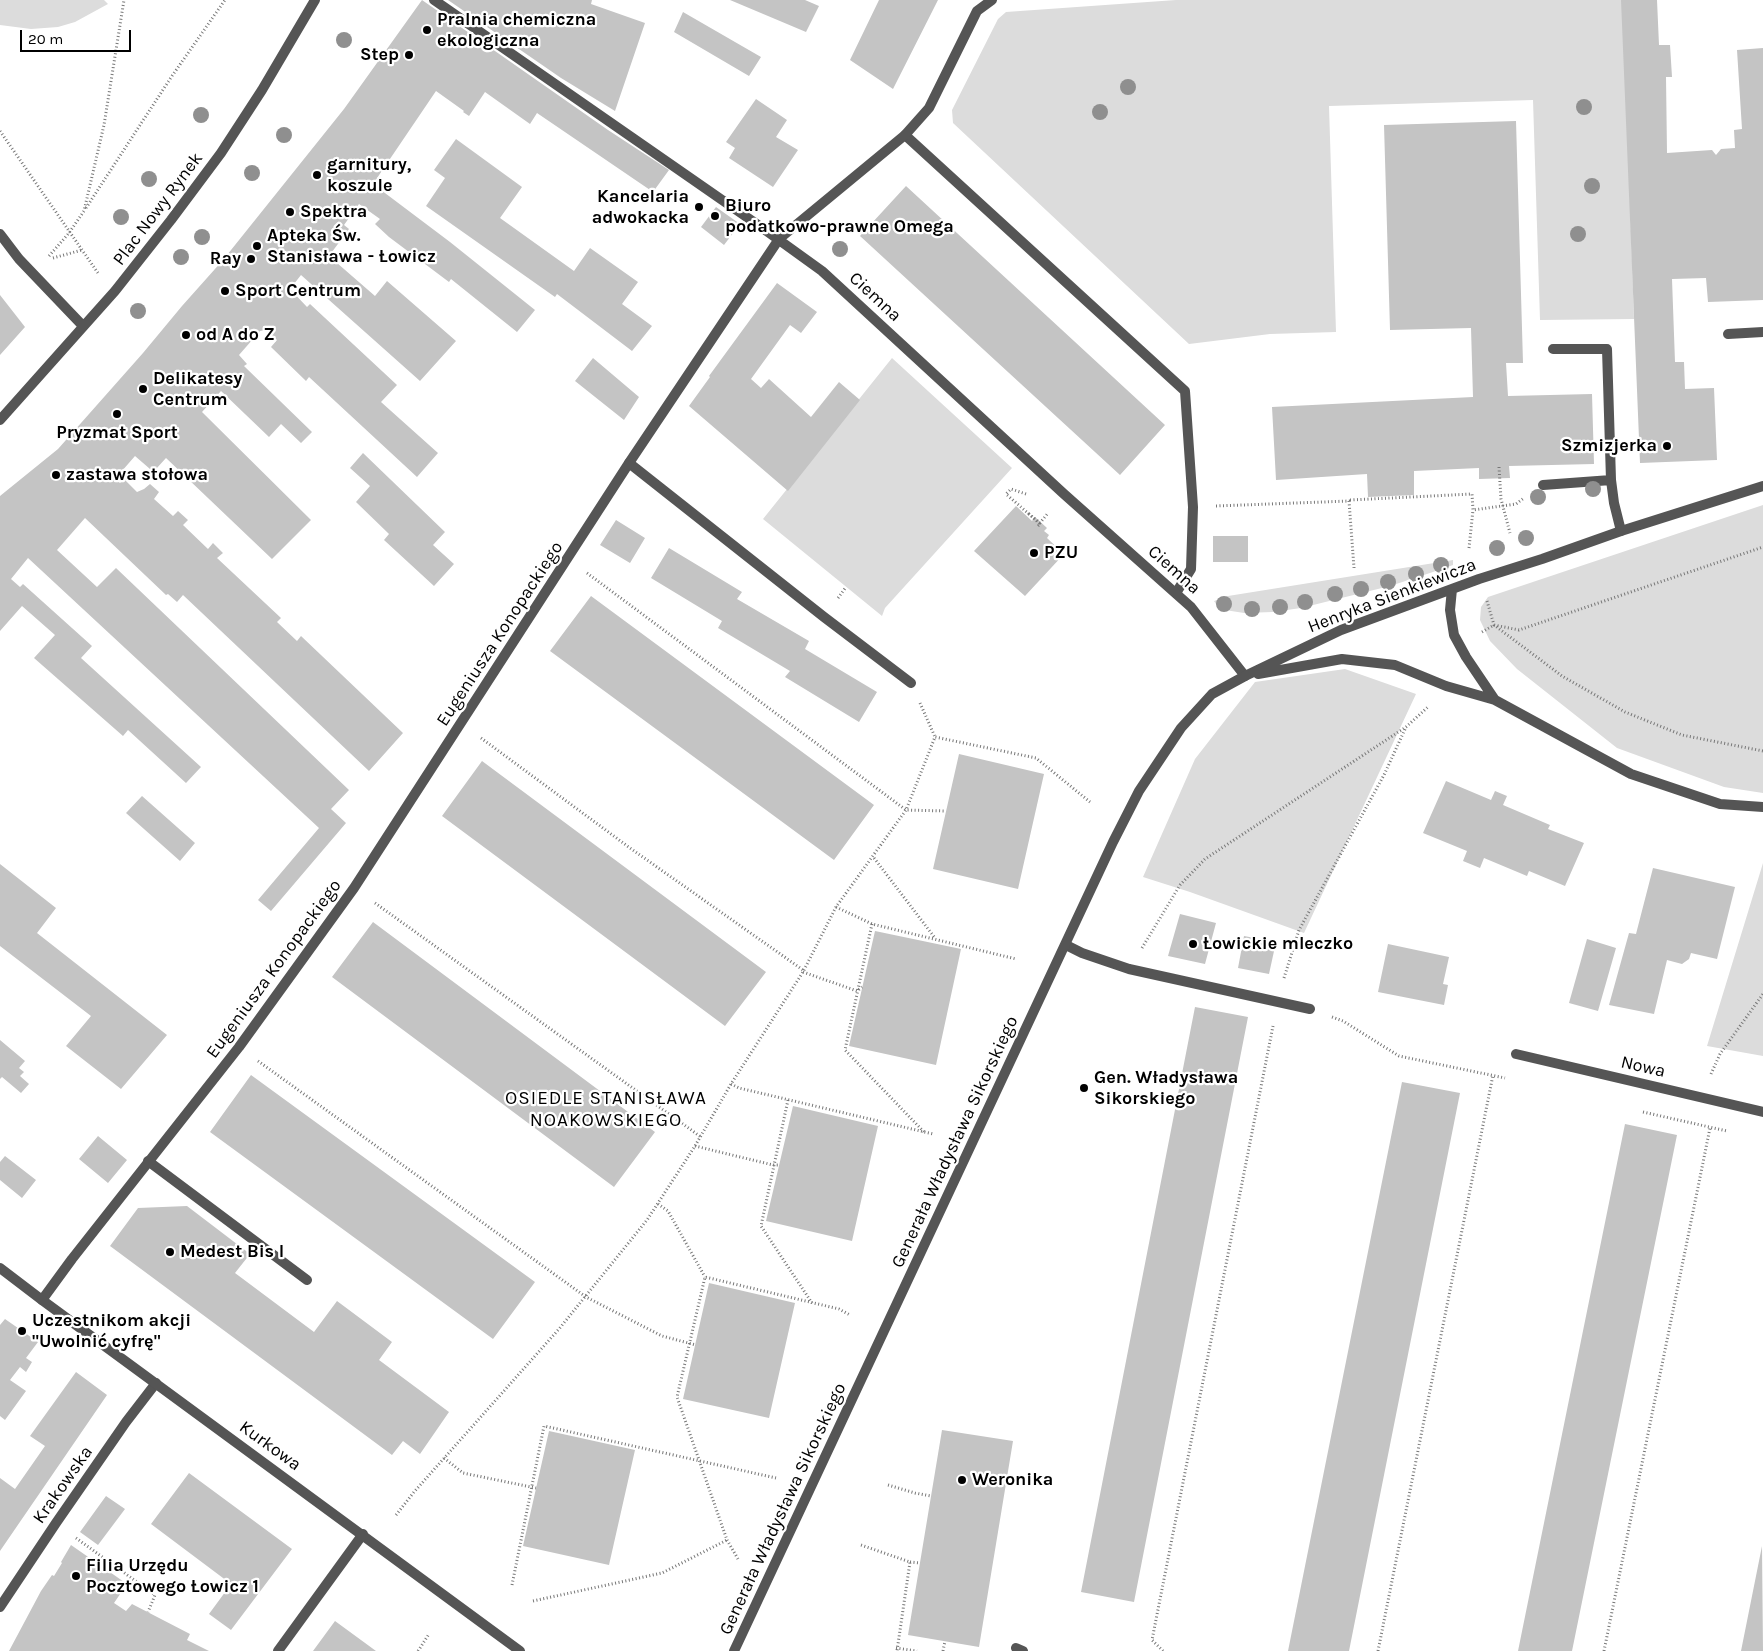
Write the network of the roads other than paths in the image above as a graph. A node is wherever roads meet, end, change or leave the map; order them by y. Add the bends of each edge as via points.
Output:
1 (315, 0) edge
2 (434, 0) edge
3 (992, 0) edge
4 (905, 135) junction
5 (0, 234) edge
6 (778, 239) junction
7 (84, 326) junction
8 (1763, 332) edge
9 (1728, 334) dead end
10 (1553, 349) dead end
11 (0, 420) edge
12 (629, 463) junction
13 (1611, 480) junction
14 (1543, 485) dead end
15 (1763, 486) edge
16 (1621, 531) junction
17 (1452, 589) junction
18 (1176, 593) junction
19 (1244, 676) junction
20 (911, 683) road end
21 (1495, 700) junction
22 (1763, 807) edge
23 (1066, 945) junction
24 (1310, 1009) road end
25 (1516, 1054) dead end
26 (1763, 1112) edge
27 (148, 1161) junction
28 (0, 1268) edge
29 (307, 1280) dead end
30 (42, 1300) junction
31 (156, 1383) junction
32 (363, 1534) junction
33 (0, 1607) edge
34 (278, 1651) edge
35 (520, 1651) edge
36 (734, 1651) edge

1 - 7 street, Plac Nowy Rynek via 221,153 115,291
2 - 6 street, Ciemna
3 - 4 street, Eugeniusza Konopackiego via 977,11 929,108
4 - 6 street, Eugeniusza Konopackiego
4 - 18 street via 1185,391 1193,507 1191,569
5 - 7 street via 19,259
6 - 12 street, Eugeniusza Konopackiego
6 - 18 street, Ciemna via 822,271
7 - 11 street, Plac Nowy Rynek
8 - 9 street
10 - 13 street via 1607,349
12 - 20 street
12 - 27 street, Eugeniusza Konopackiego via 354,888 239,1048
13 - 14 street
13 - 16 street
15 - 16 street, Henryka Sienkiewicza
16 - 17 street, Henryka Sienkiewicza
17 - 19 street, Henryka Sienkiewicza via 1341,630
17 - 21 street via 1450,610 1454,635
18 - 19 street, Ciemna via 1191,607
19 - 21 street, Henryka Sienkiewicza via 1342,660 1395,665 1446,686
19 - 23 street, Generała Władysława Sikorskiego via 1212,694 1181,728 1139,791
21 - 22 street, Henryka Sienkiewicza via 1631,774 1720,804
23 - 24 street via 1130,969
23 - 36 street, Generała Władysława Sikorskiego
25 - 26 street, Nowa
27 - 29 street
27 - 30 street, Eugeniusza Konopackiego
28 - 30 street, Kurkowa
30 - 31 street, Kurkowa
31 - 32 street, Kurkowa
31 - 33 street, Krakowska
32 - 34 street
32 - 35 street, Kurkowa

